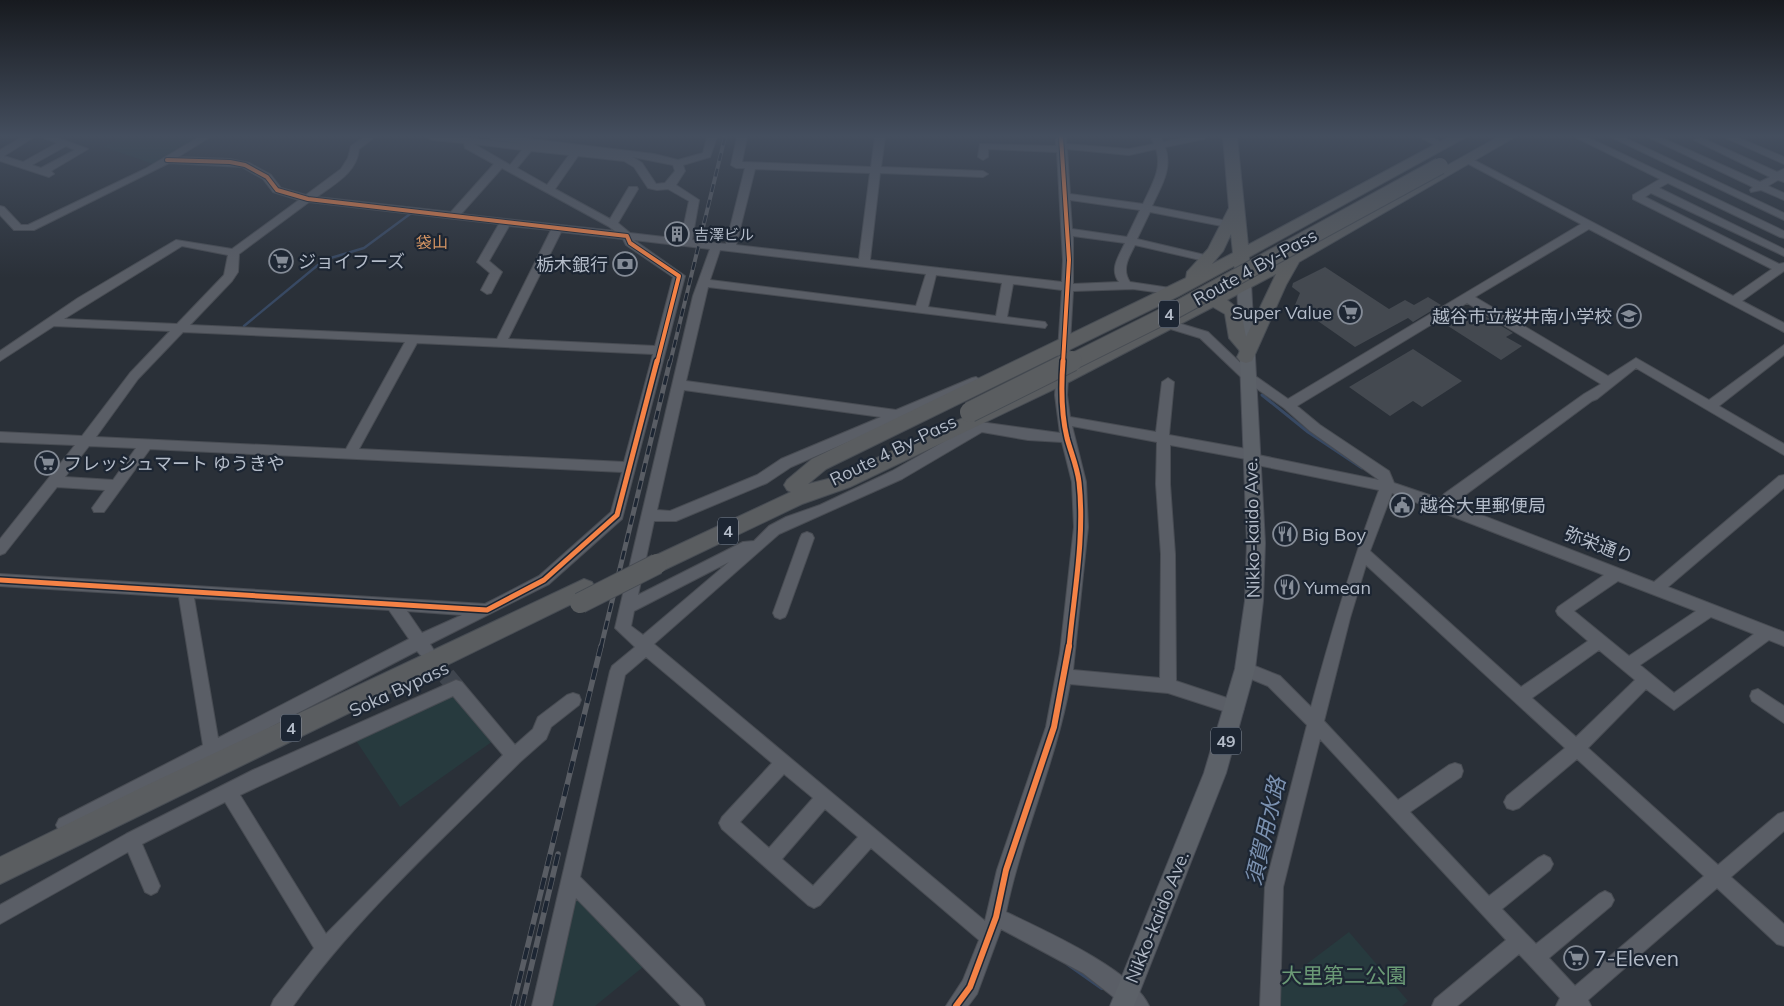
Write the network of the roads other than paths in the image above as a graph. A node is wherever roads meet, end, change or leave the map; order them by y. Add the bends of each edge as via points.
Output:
1 (122, 184) edge
2 (272, 184) edge
3 (328, 184) edge
4 (482, 184) edge
5 (535, 184) edge
6 (553, 184) edge
7 (651, 184) edge
8 (746, 184) edge
9 (875, 184) edge
10 (1063, 184) edge
11 (1157, 184) edge
12 (1234, 184) edge
13 (1373, 184) edge
14 (1400, 184) edge
15 (1402, 184) edge
16 (1424, 184) edge
17 (1513, 184) edge
18 (1658, 184) edge
19 (1677, 184) edge
20 (1716, 184) edge
21 (1756, 184) edge
22 (1765, 184) edge
23 (669, 185) joint
24 (1761, 186) junction
25 (1650, 188) junction
26 (633, 189) dead end
27 (1413, 190) junction
28 (548, 191) junction
29 (1064, 196) junction
30 (1743, 197) junction
31 (1784, 197) edge
32 (308, 199) junction
33 (1147, 208) junction
34 (1727, 208) junction
35 (0, 209) edge
36 (1236, 209) junction
37 (1321, 211) junction
38 (453, 216) junction
39 (1784, 217) edge
40 (1711, 218) junction
41 (505, 223) junction
42 (612, 224) junction
43 (1227, 224) junction
44 (1589, 224) junction
45 (1348, 227) junction
46 (1697, 227) junction
47 (557, 229) junction
48 (1068, 232) junction
49 (1280, 232) junction
50 (1784, 235) edge
51 (627, 236) junction
52 (1131, 242) junction
53 (686, 243) junction
54 (716, 246) junction
55 (730, 248) junction
56 (234, 253) junction
57 (1784, 253) edge
58 (1241, 255) junction
59 (1208, 259) junction
60 (1293, 259) junction
61 (864, 264) junction
62 (1782, 268) edge
63 (932, 271) junction
64 (705, 279) junction
65 (726, 279) dead end
66 (1008, 280) junction
67 (1244, 283) junction
68 (773, 285) dead end
69 (1127, 285) junction
70 (1067, 287) junction
71 (487, 290) dead end
72 (1176, 291) junction
73 (819, 294) junction
74 (1466, 297) junction
75 (887, 299) dead end
76 (1210, 301) junction
77 (1734, 301) junction
78 (921, 310) junction
79 (1001, 320) junction
80 (50, 322) junction
81 (1168, 324) junction
82 (1041, 325) dead end
83 (179, 328) junction
84 (1784, 328) edge
85 (413, 340) junction
86 (500, 344) junction
87 (1064, 345) junction
88 (1784, 349) edge
89 (659, 350) junction
90 (1246, 352) junction
91 (0, 357) edge
92 (1247, 376) junction
93 (996, 378) junction
94 (1061, 379) junction
95 (1168, 382) dead end
96 (1608, 382) junction
97 (680, 385) junction
98 (1024, 396) junction
99 (1288, 405) junction
100 (1710, 406) junction
101 (894, 414) junction
102 (971, 415) junction
103 (1064, 420) junction
104 (0, 437) edge
105 (1067, 438) junction
106 (1163, 439) junction
107 (86, 441) junction
108 (146, 444) junction
109 (1784, 450) edge
110 (350, 454) junction
111 (1252, 457) junction
112 (630, 467) junction
113 (1784, 480) edge
114 (54, 482) junction
115 (116, 485) junction
116 (1388, 485) junction
117 (797, 491) junction
118 (1445, 506) junction
119 (99, 508) dead end
120 (649, 514) junction
121 (807, 538) dead end
122 (757, 547) junction
123 (0, 549) edge
124 (1362, 553) junction
125 (1618, 573) junction
126 (0, 580) edge
127 (1657, 588) junction
128 (185, 590) junction
129 (582, 596) junction
130 (394, 604) junction
131 (630, 606) junction
132 (1711, 609) junction
133 (487, 610) junction
134 (780, 613) dead end
135 (1768, 632) junction
136 (1784, 639) edge
137 (1599, 641) junction
138 (644, 646) junction
139 (424, 647) junction
140 (1628, 665) junction
141 (1246, 669) junction
142 (1065, 676) junction
143 (1646, 679) junction
144 (1168, 686) junction
145 (1758, 696) dead end
146 (1520, 698) junction
147 (573, 700) dead end
148 (1236, 708) junction
149 (1784, 716) edge
150 (1316, 724) junction
151 (1576, 749) junction
152 (212, 751) junction
153 (514, 756) junction
154 (783, 763) junction
155 (1455, 770) dead end
156 (229, 793) junction
157 (825, 797) junction
158 (1513, 802) dead end
159 (1397, 811) junction
160 (1784, 820) edge
161 (870, 836) junction
162 (132, 840) junction
163 (0, 858) edge
164 (770, 860) junction
165 (1544, 864) dead end
166 (0, 871) edge
167 (1717, 878) junction
168 (570, 880) junction
169 (0, 885) edge
170 (151, 886) dead end
171 (1605, 900) dead end
172 (1488, 908) junction
173 (0, 915) edge
174 (996, 917) junction
175 (990, 936) junction
176 (1784, 937) edge
177 (1520, 941) junction
178 (325, 949) junction
179 (1534, 957) junction
180 (1129, 1002) edge
181 (289, 1003) edge
182 (1573, 1004) edge
183 (542, 1006) edge
184 (695, 1006) edge
185 (956, 1006) edge
186 (1270, 1006) edge
187 (1442, 1006) edge

1 - 35 street via 30,228 18,228
2 - 32 street via 277,190
3 - 32 street
4 - 38 street
5 - 28 street
6 - 28 street
7 - 23 street via 659,188
8 - 55 street
9 - 61 street
10 - 29 street
11 - 33 street
12 - 36 highway, Nikko-kaido Ave.
13 - 37 highway
14 - 102 highway, Route 4 By-Pass / 4, bridge via 1174,311
15 - 27 street
16 - 27 highway
17 - 44 street
18 - 25 street
19 - 34 street
20 - 30 street
21 - 24 street
22 - 24 street
23 - 53 street via 694,200
24 - 30 street
24 - 31 street
25 - 40 street
25 - 46 street via 1636,197
26 - 42 street
27 - 45 highway
28 - 42 street
29 - 33 street
29 - 48 street
30 - 34 street
30 - 39 street
32 - 38 street
32 - 56 street
33 - 43 street
33 - 52 street
34 - 40 street
34 - 50 street
36 - 43 highway, 4
36 - 49 highway via 1246,228 1267,235
36 - 58 highway, Nikko-kaido Ave.
37 - 45 street
37 - 49 highway
38 - 41 street
40 - 46 street
40 - 57 street
41 - 47 street
41 - 71 street via 483,262 496,272
42 - 51 street
43 - 59 highway, 4 via 1220,243
44 - 74 street
44 - 77 street
45 - 60 highway
46 - 62 street
47 - 51 street
47 - 86 street
48 - 52 street
48 - 70 street
49 - 58 highway
51 - 53 street
51 - 89 street via 630,243 679,276
52 - 59 street
52 - 69 street via 1119,270
53 - 54 street
54 - 55 street
54 - 64 street
55 - 61 street
56 - 80 street via 180,242
56 - 83 street via 228,278
58 - 67 highway, Nikko-kaido Ave.
58 - 72 highway, 4
59 - 72 highway, 4
60 - 67 highway
60 - 90 highway
61 - 63 street
62 - 77 street
63 - 66 street
63 - 78 street
64 - 65 street
64 - 73 street
64 - 97 street
66 - 70 street
66 - 79 street
67 - 76 highway, 4
67 - 90 main road, Nikko-kaido Ave. / 49
68 - 73 street
69 - 70 street via 1086,289
69 - 72 street
70 - 87 street
72 - 87 highway, 4
73 - 75 street
73 - 78 street
74 - 96 street
74 - 99 street
76 - 81 highway, 4
76 - 90 highway via 1233,311 1238,338
77 - 84 street
78 - 79 street
79 - 82 street
80 - 83 street
80 - 91 street
81 - 92 street via 1204,335
81 - 94 highway, 4
83 - 85 street
83 - 107 street via 134,376
85 - 86 street
85 - 110 street
86 - 89 street
87 - 93 highway, 4
87 - 94 street
88 - 100 street
89 - 112 street
90 - 92 main road, Nikko-kaido Ave. / 49
92 - 99 street
92 - 111 main road, Nikko-kaido Ave. / 49
93 - 101 street via 984,378
93 - 117 highway, 4 via 819,464
94 - 98 highway, 4
94 - 103 street
95 - 106 street
96 - 100 street via 1636,362
96 - 118 street via 1449,498
97 - 101 street
97 - 120 street
98 - 102 street via 1024,401
98 - 117 highway, 4 via 843,482
99 - 116 street via 1315,428 1384,475
100 - 109 street
101 - 120 street via 786,463 735,491 671,517
102 - 105 street via 1028,435
102 - 117 highway, Route 4 By-Pass / 4
102 - 122 street via 897,475 825,509 791,521 774,530
103 - 105 street
103 - 106 street, 弥栄通り
104 - 107 street
105 - 142 street via 1080,482 1081,527
106 - 111 street, 弥栄通り
106 - 144 street via 1168,554
107 - 108 street
107 - 114 street
108 - 110 street
108 - 115 street
110 - 112 street
111 - 116 street, 弥栄通り
111 - 141 main road, Nikko-kaido Ave. / 49 via 1256,569
112 - 133 street via 617,515 544,580
113 - 127 street
114 - 115 street
114 - 123 street
115 - 119 street
116 - 118 street, 弥栄通り
116 - 124 street
117 - 129 highway, Soka Bypass / 4, bridge
118 - 125 street, 弥栄通り
120 - 131 street
121 - 134 street
122 - 131 street via 748,546
122 - 138 street
124 - 146 street
124 - 150 street
125 - 127 street, 弥栄通り
125 - 137 street via 1563,610
126 - 128 street
127 - 132 street, 弥栄通り
128 - 130 street
128 - 152 street
129 - 166 highway, Soka Bypass / 4 via 164,789
129 - 169 highway, Soka Bypass / 4
130 - 133 street
130 - 139 street
131 - 138 street via 623,628
132 - 135 street, 弥栄通り
132 - 140 street
133 - 139 street
135 - 136 street, 弥栄通り
135 - 143 street via 1674,703
137 - 140 street
137 - 146 street
138 - 154 street
138 - 168 street via 618,671
139 - 152 street
140 - 143 street
141 - 148 main road, Nikko-kaido Ave. / 49
141 - 150 street via 1274,681
142 - 144 street
142 - 174 street via 1054,728 1006,870
143 - 151 street
144 - 148 street
145 - 149 street
146 - 151 street
147 - 153 street via 544,722 540,734
148 - 180 main road, Nikko-kaido Ave. / 49
150 - 159 street
150 - 186 street via 1274,887
151 - 158 street
151 - 167 street
152 - 163 street
153 - 156 street via 456,687 259,776
153 - 178 street
154 - 157 street
154 - 164 street via 728,823
155 - 159 street
156 - 162 street
156 - 178 street
157 - 161 street
157 - 164 street
159 - 172 street
160 - 167 street
161 - 164 street via 814,899
161 - 175 street
162 - 170 street
162 - 173 street
165 - 172 street
167 - 176 street
167 - 182 street
168 - 183 street
168 - 184 street
171 - 179 street
172 - 177 street
174 - 175 street
174 - 180 street via 1062,950
175 - 185 street via 970,987
177 - 179 street
177 - 187 street
178 - 181 street
179 - 182 street

